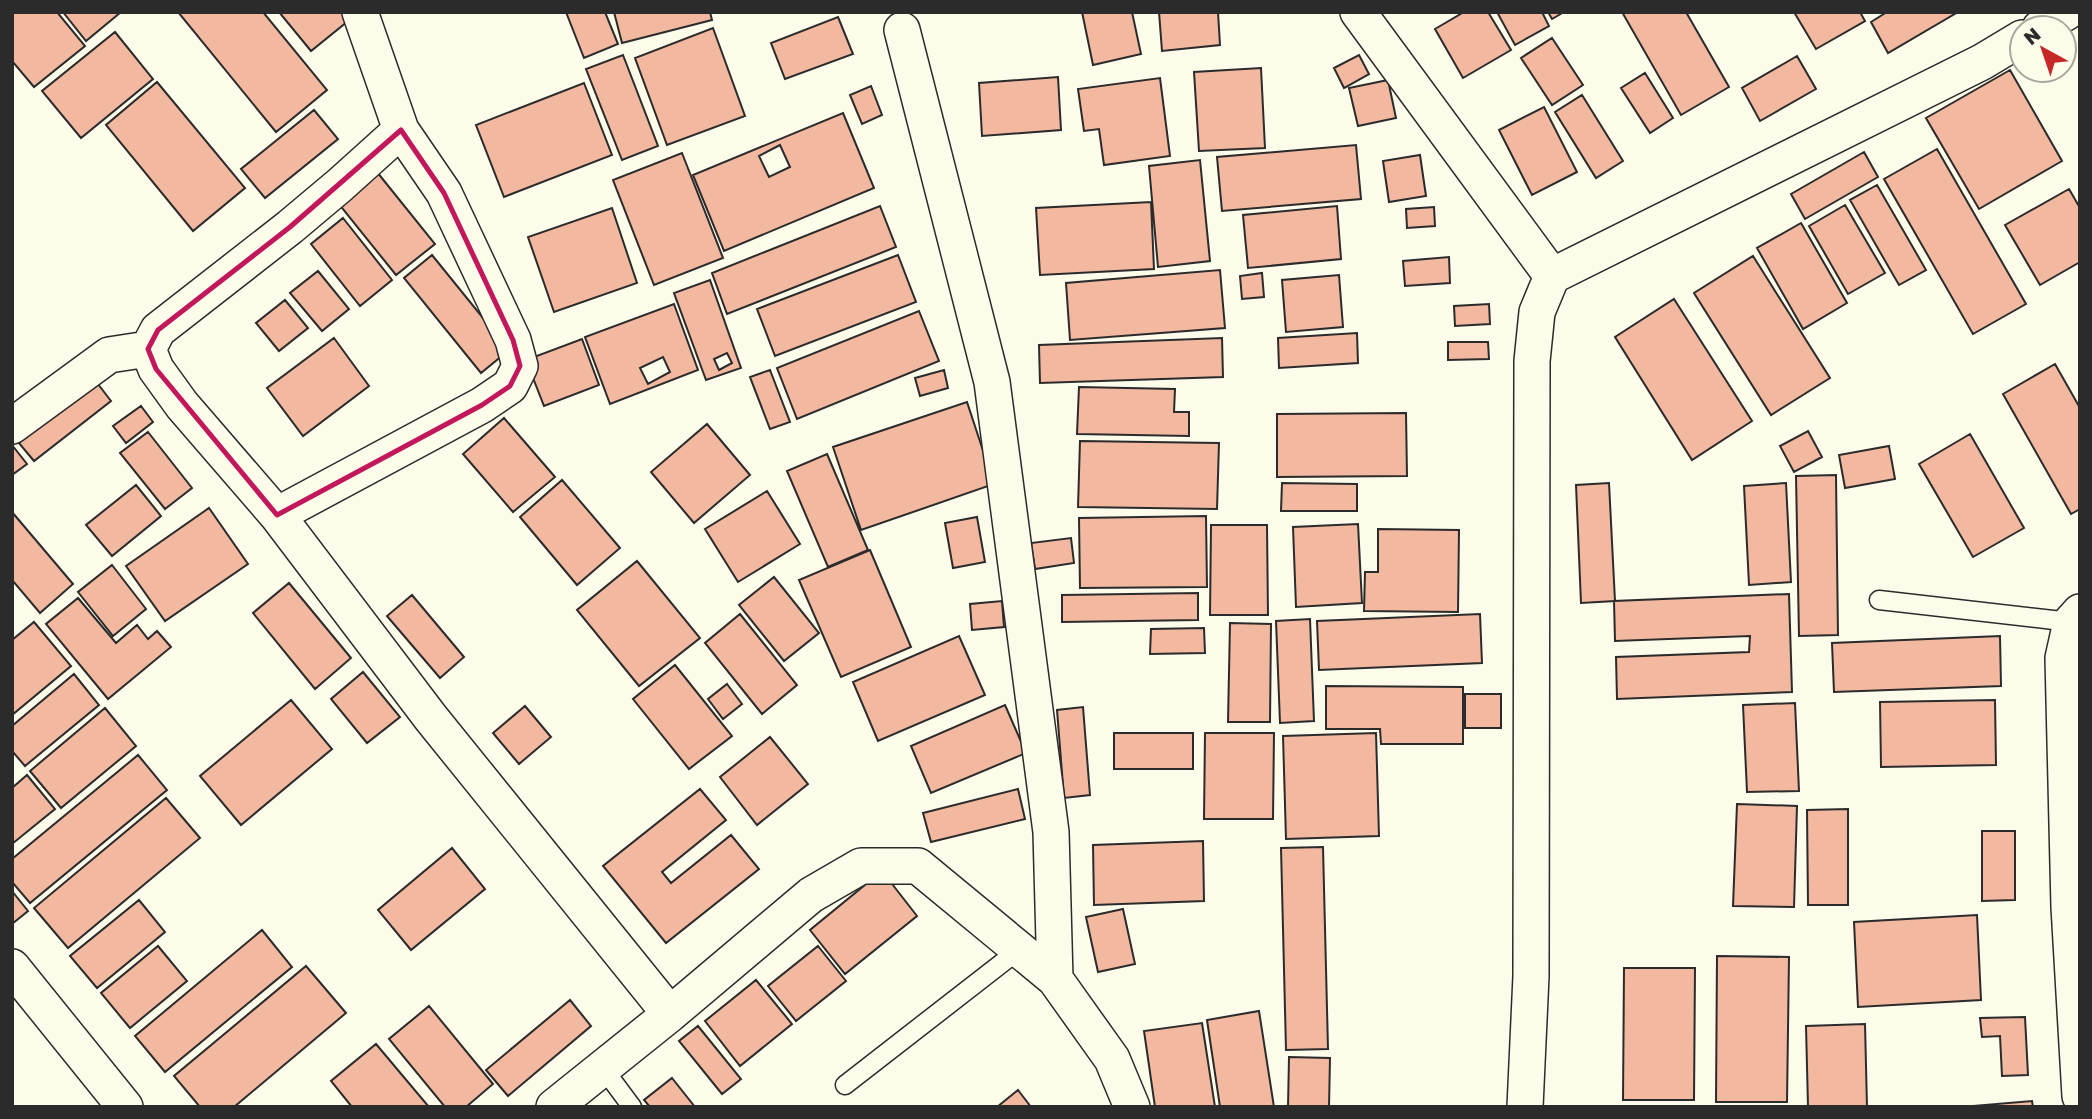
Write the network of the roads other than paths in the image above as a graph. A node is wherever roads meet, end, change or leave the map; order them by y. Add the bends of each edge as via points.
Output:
1 (360, 12) edge
2 (1358, 12) edge
3 (902, 30) dead end
4 (2008, 46) edge
5 (401, 130) junction
6 (1552, 276) junction
7 (148, 349) junction
8 (12, 426) edge
9 (276, 515) junction
10 (1879, 600) dead end
11 (2076, 617) edge
12 (1020, 950) junction
13 (12, 967) edge
14 (1055, 979) junction
15 (670, 1014) junction
16 (603, 1068) junction
17 (845, 1085) dead end
18 (2080, 1096) edge
19 (125, 1107) edge
20 (554, 1107) edge
21 (632, 1107) edge
22 (1132, 1107) edge
23 (1525, 1107) edge

1 - 5 street
2 - 6 street
3 - 14 street via 992,382 1051,832
4 - 6 street
5 - 7 street via 300,219 158,330
5 - 9 street via 444,193 513,340 520,366 510,386 482,405
6 - 23 street via 1537,312 1532,361 1531,976
7 - 8 street via 109,355
7 - 9 street via 156,369 182,405
9 - 15 street via 431,718
10 - 11 lane
11 - 18 street via 2063,658 2069,907
12 - 14 street
12 - 15 street via 918,866 861,866 811,895
12 - 17 lane
13 - 19 street
14 - 22 street via 1112,1059
15 - 16 street
16 - 20 street
16 - 21 lane

